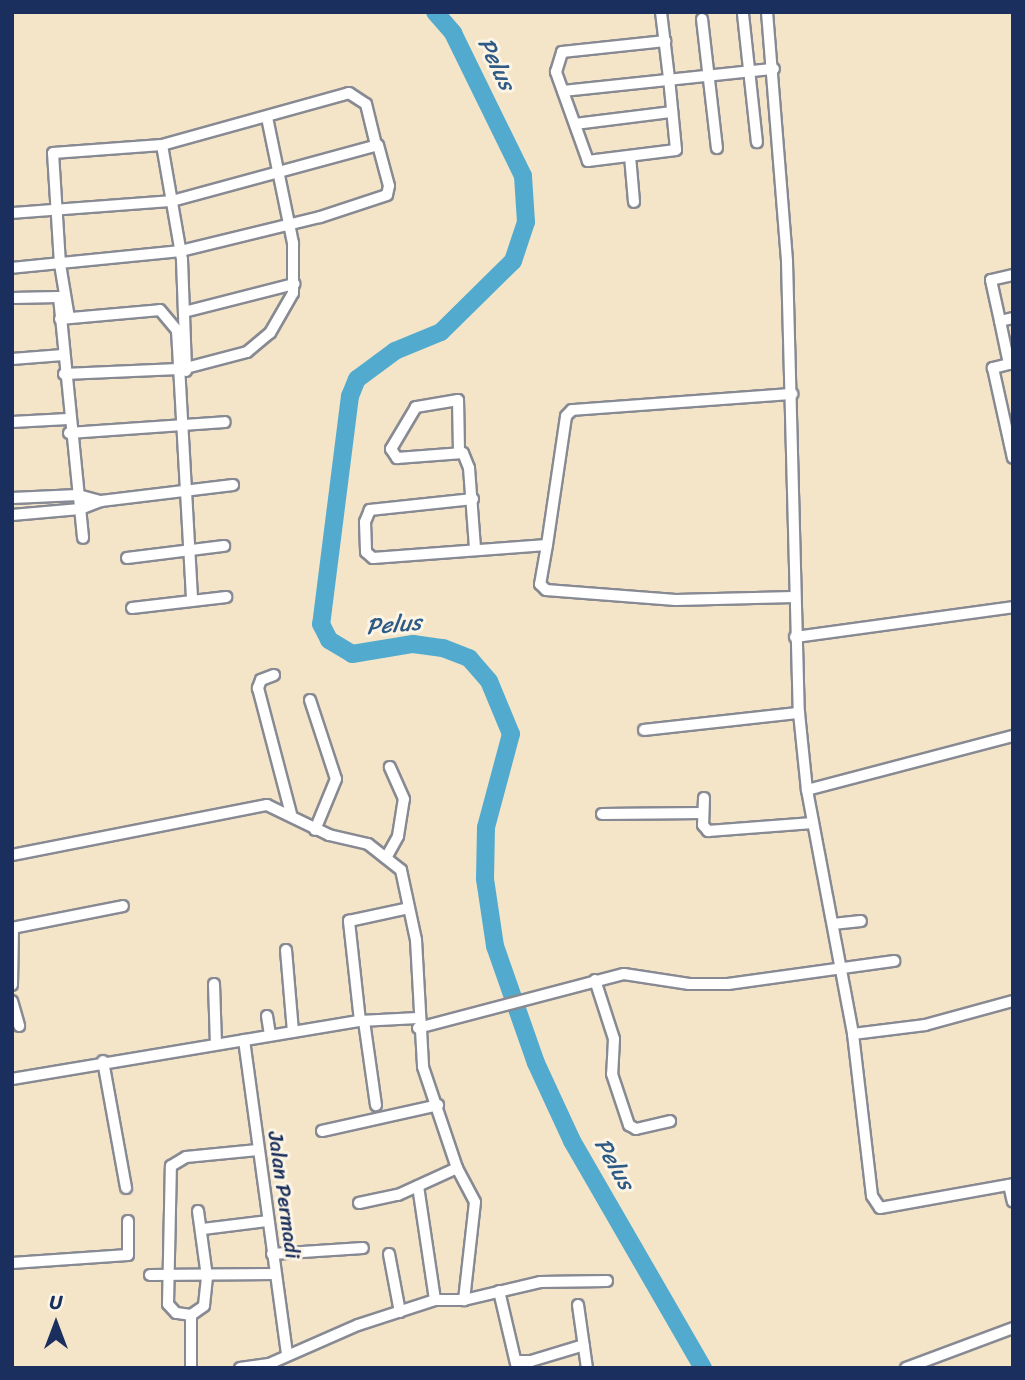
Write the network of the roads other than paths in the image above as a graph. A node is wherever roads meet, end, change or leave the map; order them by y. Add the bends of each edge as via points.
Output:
1 (661, 12) edge
2 (767, 12) edge
3 (743, 14) dead end
4 (702, 19) dead end
5 (665, 41) junction
6 (774, 69) junction
7 (749, 72) junction
8 (708, 75) junction
9 (669, 78) junction
10 (563, 91) junction
11 (672, 112) junction
12 (267, 117) junction
13 (575, 124) junction
14 (757, 142) dead end
15 (162, 145) junction
16 (376, 145) junction
17 (717, 148) dead end
18 (630, 156) junction
19 (282, 175) junction
20 (172, 201) junction
21 (634, 202) dead end
22 (55, 211) junction
23 (12, 214) edge
24 (290, 224) junction
25 (181, 251) junction
26 (60, 264) junction
27 (12, 268) edge
28 (1013, 275) edge
29 (294, 284) junction
30 (12, 298) edge
31 (184, 312) junction
32 (65, 318) junction
33 (1013, 318) edge
34 (1000, 321) junction
35 (63, 355) junction
36 (12, 359) edge
37 (1011, 364) edge
38 (182, 368) junction
39 (64, 374) junction
40 (792, 394) junction
41 (68, 419) junction
42 (12, 422) edge
43 (225, 422) dead end
44 (185, 424) junction
45 (69, 433) junction
46 (459, 451) junction
47 (1013, 458) edge
48 (233, 485) dead end
49 (189, 489) junction
50 (78, 495) junction
51 (12, 498) edge
52 (473, 499) junction
53 (101, 501) junction
54 (80, 509) junction
55 (12, 514) edge
56 (83, 538) dead end
57 (547, 545) junction
58 (224, 546) dead end
59 (475, 548) junction
60 (189, 551) junction
61 (127, 558) dead end
62 (226, 597) dead end
63 (794, 597) junction
64 (192, 601) junction
65 (1013, 607) edge
66 (132, 608) dead end
67 (795, 637) junction
68 (274, 675) dead end
69 (310, 701) dead end
70 (799, 713) junction
71 (644, 730) dead end
72 (1013, 736) edge
73 (390, 767) dead end
74 (807, 790) junction
75 (704, 798) dead end
76 (703, 813) junction
77 (291, 814) junction
78 (602, 814) dead end
79 (813, 823) junction
80 (314, 830) junction
81 (12, 855) edge
82 (386, 858) junction
83 (123, 906) dead end
84 (409, 908) junction
85 (861, 921) dead end
86 (833, 924) junction
87 (13, 928) edge
88 (286, 950) dead end
89 (894, 961) dead end
90 (842, 971) junction
91 (595, 980) junction
92 (214, 984) dead end
93 (12, 985) edge
94 (12, 1001) edge
95 (1013, 1001) edge
96 (267, 1016) dead end
97 (362, 1021) junction
98 (418, 1023) junction
99 (19, 1026) dead end
100 (293, 1031) junction
101 (853, 1034) junction
102 (270, 1035) junction
103 (244, 1040) junction
104 (216, 1044) junction
105 (103, 1061) junction
106 (12, 1079) edge
107 (376, 1105) dead end
108 (438, 1105) junction
109 (670, 1121) dead end
110 (322, 1131) dead end
111 (258, 1150) junction
112 (453, 1170) junction
113 (1011, 1184) edge
114 (418, 1186) junction
115 (126, 1188) dead end
116 (1013, 1202) edge
117 (359, 1203) dead end
118 (198, 1211) dead end
119 (128, 1221) dead end
120 (267, 1221) junction
121 (204, 1229) junction
122 (363, 1248) dead end
123 (272, 1254) junction
124 (388, 1254) dead end
125 (12, 1263) edge
126 (169, 1274) junction
127 (275, 1274) junction
128 (150, 1275) dead end
129 (207, 1277) junction
130 (607, 1281) dead end
131 (499, 1291) junction
132 (435, 1300) junction
133 (464, 1300) junction
134 (578, 1305) dead end
135 (400, 1312) junction
136 (191, 1315) junction
137 (1013, 1328) edge
138 (584, 1345) junction
139 (287, 1355) junction
140 (517, 1364) edge
141 (191, 1368) edge
142 (240, 1368) edge
143 (587, 1368) edge
144 (906, 1368) edge

1 - 5 street
2 - 6 street
3 - 7 street
4 - 8 street
5 - 9 street
5 - 10 street via 562,52 556,72
6 - 7 street
6 - 40 street
7 - 8 street
7 - 14 street
8 - 9 street
8 - 17 street
9 - 10 street
9 - 11 street
10 - 13 street
11 - 13 street
11 - 18 street via 676,150
12 - 15 street
12 - 16 street via 349,93 366,104
12 - 19 street
13 - 18 street via 588,161
15 - 20 street
15 - 22 street via 53,153
16 - 19 street
16 - 24 street via 389,186 387,195
18 - 21 street
19 - 20 street
19 - 24 street
20 - 22 street
20 - 25 street
22 - 23 street
22 - 26 street
24 - 25 street
24 - 29 street
25 - 26 street
25 - 31 street
26 - 27 street
26 - 32 street
28 - 34 street via 991,280
29 - 31 street
29 - 38 street via 285,311 261,341 232,359
30 - 32 street via 56,295
31 - 38 street
32 - 35 street
32 - 38 street via 165,312 177,330
33 - 34 street
34 - 37 street
35 - 36 street
35 - 39 street
37 - 47 street via 993,368
38 - 39 street
38 - 44 street
39 - 41 street
40 - 57 street via 572,410 566,416
40 - 63 street
41 - 42 street
41 - 45 street
43 - 44 street
44 - 45 street
44 - 49 street
45 - 50 street
46 - 46 street via 458,400 413,410 391,449 397,458
46 - 52 street via 469,468
48 - 49 street
49 - 53 street
49 - 60 street
50 - 51 street
50 - 53 street
50 - 54 street
52 - 59 street
52 - 59 street via 370,510 365,522 366,548 373,558
53 - 54 street
54 - 55 street
54 - 56 street
57 - 59 street
57 - 63 street via 540,584 546,590 676,600
58 - 60 street
60 - 61 street
60 - 64 street
62 - 64 street
63 - 67 street
64 - 66 street
65 - 67 street
67 - 70 street
68 - 77 street via 261,680 258,688
69 - 80 street via 336,779
70 - 71 street
70 - 74 street
72 - 74 street
73 - 82 street via 404,799 398,836
74 - 79 street
75 - 76 street
76 - 78 street
76 - 79 street via 708,831
77 - 80 street
77 - 81 street via 267,805 253,807
79 - 86 street
80 - 82 street via 368,844
82 - 84 street via 401,870
83 - 87 street
84 - 97 street via 349,921
84 - 98 street via 416,940
85 - 86 street
86 - 90 street
87 - 93 street
88 - 100 street
89 - 90 street
90 - 91 street via 728,984 690,984 641,974
90 - 101 street
91 - 98 street
91 - 109 street via 614,1039 612,1074 629,1125 636,1129
92 - 104 street
94 - 99 street
95 - 101 street via 925,1025
96 - 102 street
97 - 98 street
97 - 100 street
97 - 107 street
98 - 108 street via 424,1066
100 - 102 street
101 - 113 street via 875,1205 880,1208
102 - 103 street
103 - 104 street
103 - 111 street, Jalan Permadi
104 - 105 street
105 - 106 street
105 - 115 street
108 - 110 street
108 - 112 street
111 - 120 street, Jalan Permadi
111 - 126 street via 172,1162
112 - 114 street
112 - 133 street via 475,1202
113 - 116 street
114 - 117 street
114 - 132 street
118 - 121 street
119 - 125 street via 128,1255
120 - 121 street
120 - 123 street, Jalan Permadi
121 - 129 street
122 - 123 street
123 - 127 street, Jalan Permadi
124 - 135 street
126 - 128 street
126 - 129 street
126 - 136 street via 170,1309
127 - 129 street
127 - 139 street, Jalan Permadi
129 - 136 street via 204,1306
130 - 131 street via 540,1282
131 - 133 street
131 - 140 street
132 - 133 street
132 - 135 street
134 - 138 street
135 - 139 street
136 - 141 street
137 - 144 street
138 - 140 street
138 - 143 street
139 - 142 street via 269,1364

